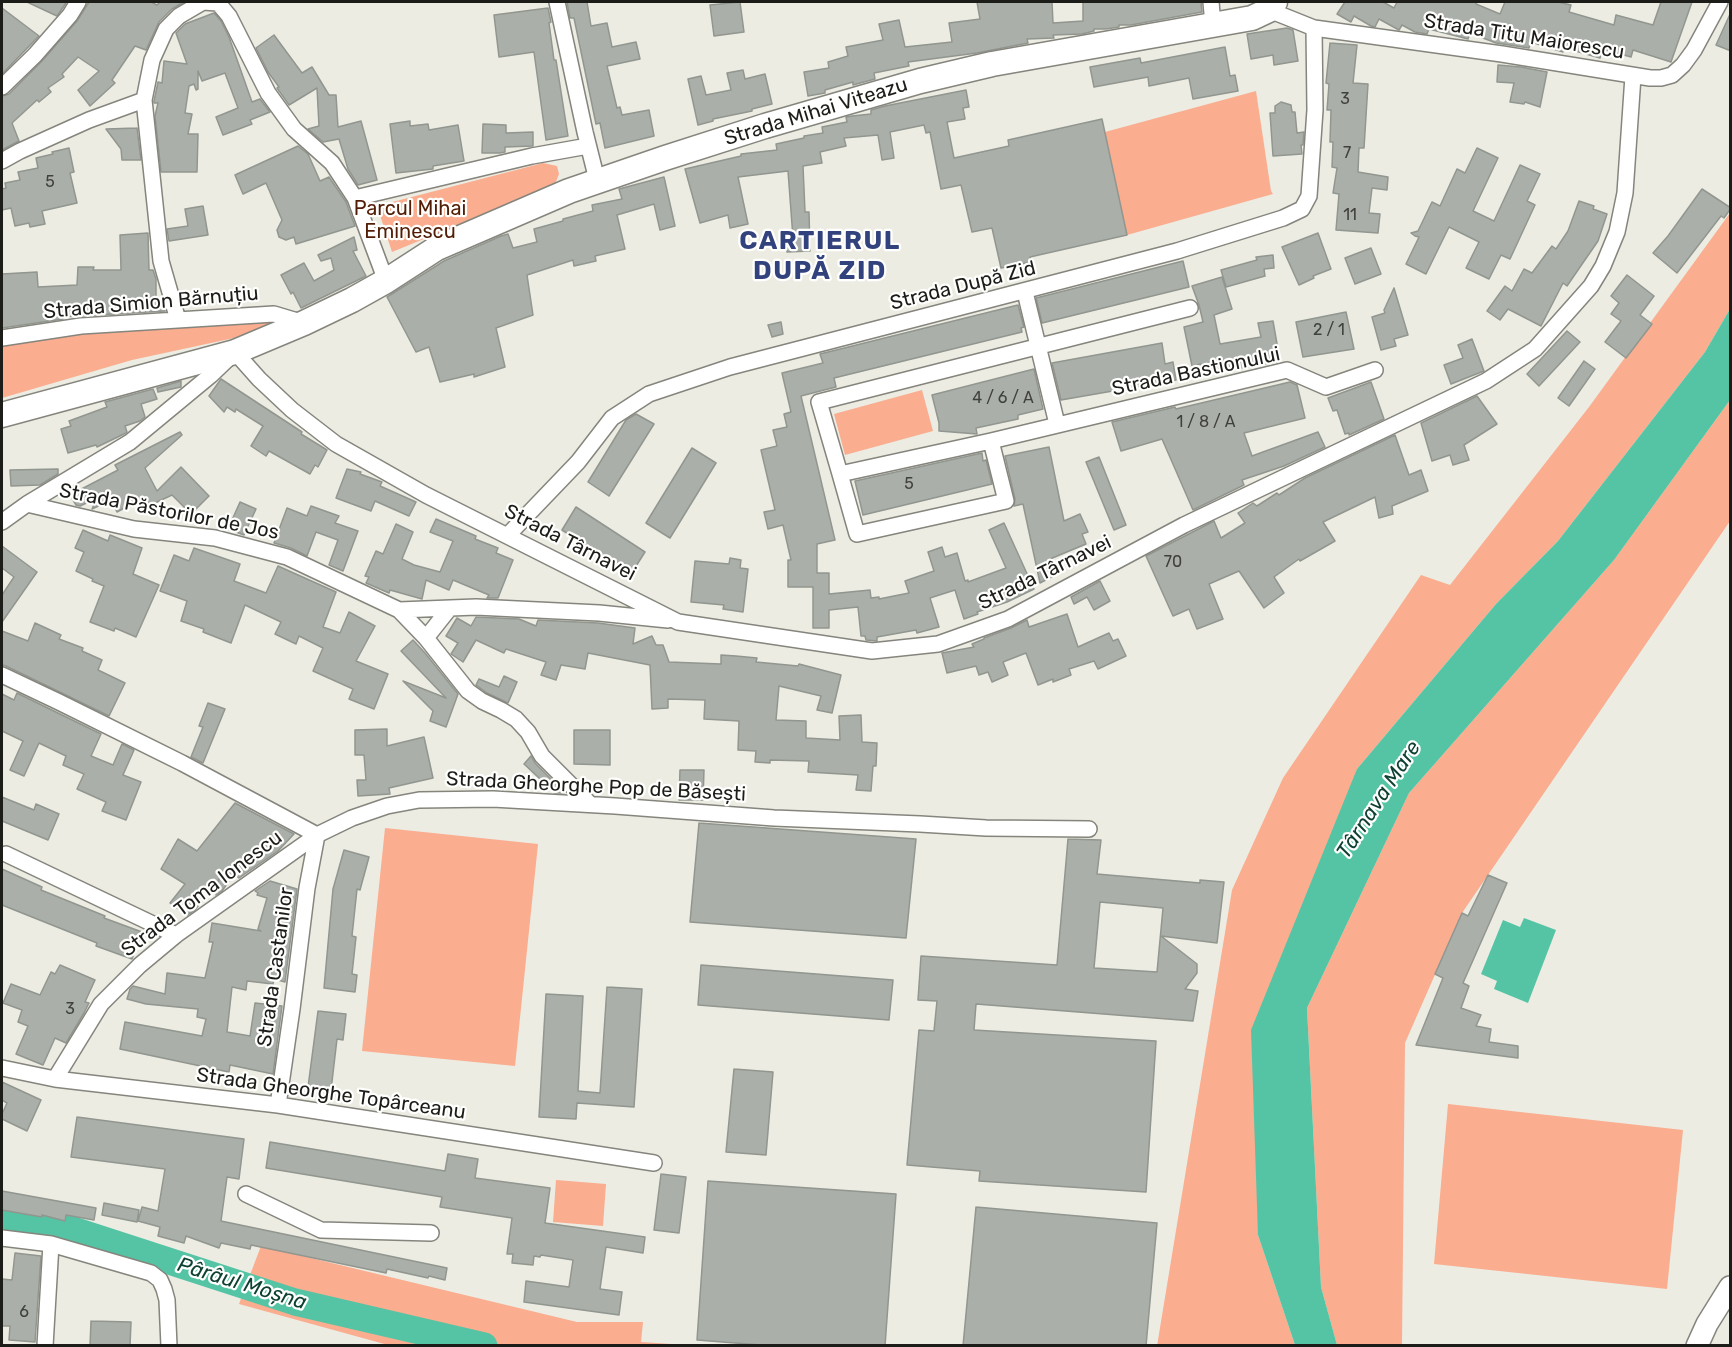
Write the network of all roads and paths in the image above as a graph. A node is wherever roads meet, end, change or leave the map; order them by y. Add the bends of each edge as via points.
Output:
1 (78, 2) edge
2 (203, 2) edge
3 (557, 2) edge
4 (1211, 2) edge
5 (1720, 2) edge
6 (1272, 6) edge
7 (1213, 25) junction
8 (1314, 28) junction
9 (1633, 76) junction
10 (2, 87) edge
11 (144, 100) junction
12 (588, 146) junction
13 (2, 161) edge
14 (597, 180) junction
15 (355, 198) junction
16 (386, 281) junction
17 (1025, 292) junction
18 (1190, 308) dead end
19 (178, 320) junction
20 (303, 323) junction
21 (2, 338) edge
22 (1038, 346) junction
23 (235, 351) junction
24 (1375, 370) dead end
25 (2, 415) edge
26 (1057, 424) junction
27 (991, 441) junction
28 (840, 474) junction
29 (27, 504) junction
30 (2, 522) edge
31 (508, 535) junction
32 (449, 609) junction
33 (399, 610) junction
34 (678, 622) junction
35 (426, 638) junction
36 (2, 675) edge
37 (590, 804) junction
38 (1089, 829) dead end
39 (316, 835) junction
40 (6, 855) dead end
41 (176, 935) junction
42 (2, 1068) edge
43 (55, 1079) junction
44 (278, 1105) junction
45 (654, 1163) dead end
46 (246, 1194) dead end
47 (431, 1233) dead end
48 (2, 1238) edge
49 (51, 1244) junction
50 (1731, 1287) edge
51 (45, 1346) edge
52 (169, 1346) edge
53 (1697, 1346) edge

1 - 10 street via 35,55
2 - 11 street via 166,29 152,60
2 - 15 street via 218,3 229,16 268,93 294,129 332,163
3 - 12 street
4 - 7 street
5 - 9 street, Strada Titu Maiorescu via 1694,50 1672,75
6 - 7 main road, Strada Mihai Viteazu via 1252,18
6 - 8 street, Strada Titu Maiorescu
7 - 14 main road, Strada Mihai Viteazu via 920,81
8 - 9 street, Strada Titu Maiorescu
8 - 17 street, Strada După Zid via 1315,110 1309,196 1302,209 1177,251
9 - 34 street, Strada Târnavei via 1625,194 1617,232 1603,266 1591,286 1535,349 1486,381 1184,525 1008,619 938,644 872,651
11 - 13 street via 89,120
11 - 19 street via 161,261
12 - 14 street
12 - 15 street
14 - 16 main road, Strada Mihai Viteazu via 437,248
15 - 16 street
16 - 20 main road, Strada Mihai Viteazu
17 - 22 street
17 - 31 street, Strada După Zid via 730,367 650,394 612,418 578,462
18 - 22 street
19 - 20 street, Strada Simion Bărnuțiu via 274,314
19 - 21 street, Strada Simion Bărnuțiu via 81,326
20 - 23 main road, Strada Mihai Viteazu
22 - 26 street
22 - 28 street via 819,402
23 - 25 main road, Strada Mihai Viteazu
23 - 29 street via 130,442
23 - 31 street, Strada Târnavei via 259,379 336,444
24 - 26 street, Strada Bastionului via 1326,387 1287,370
26 - 27 street, Strada Bastionului
27 - 28 street, Strada Bastionului
27 - 28 street via 1006,501 857,534
29 - 30 street
29 - 33 street, Strada Păstorilor de Jos via 134,529 215,538 287,557
31 - 34 street, Strada Târnavei
32 - 33 street, Strada Păstorilor de Jos
32 - 34 street, Strada Păstorilor de Jos via 599,613
32 - 35 street
33 - 35 street, Strada Păstorilor de Jos
35 - 37 street, Strada Păstorilor de Jos via 468,691 516,719 542,756
36 - 39 street via 182,763
37 - 38 street, Strada Gheorghe Pop de Băsești via 774,818
37 - 39 street, Strada Gheorghe Pop de Băsești via 419,800 387,806
39 - 41 street, Strada Toma Ionescu
39 - 44 street, Strada Castanilor
40 - 41 street
41 - 43 street, Strada Toma Ionescu via 140,964 101,1004
42 - 43 street, Strada Gheorghe Topârceanu
43 - 44 street, Strada Gheorghe Topârceanu
44 - 45 street, Strada Gheorghe Topârceanu
46 - 47 street via 321,1230
48 - 49 street
49 - 51 street
49 - 52 street via 151,1273 160,1280 166,1300
50 - 53 main road

